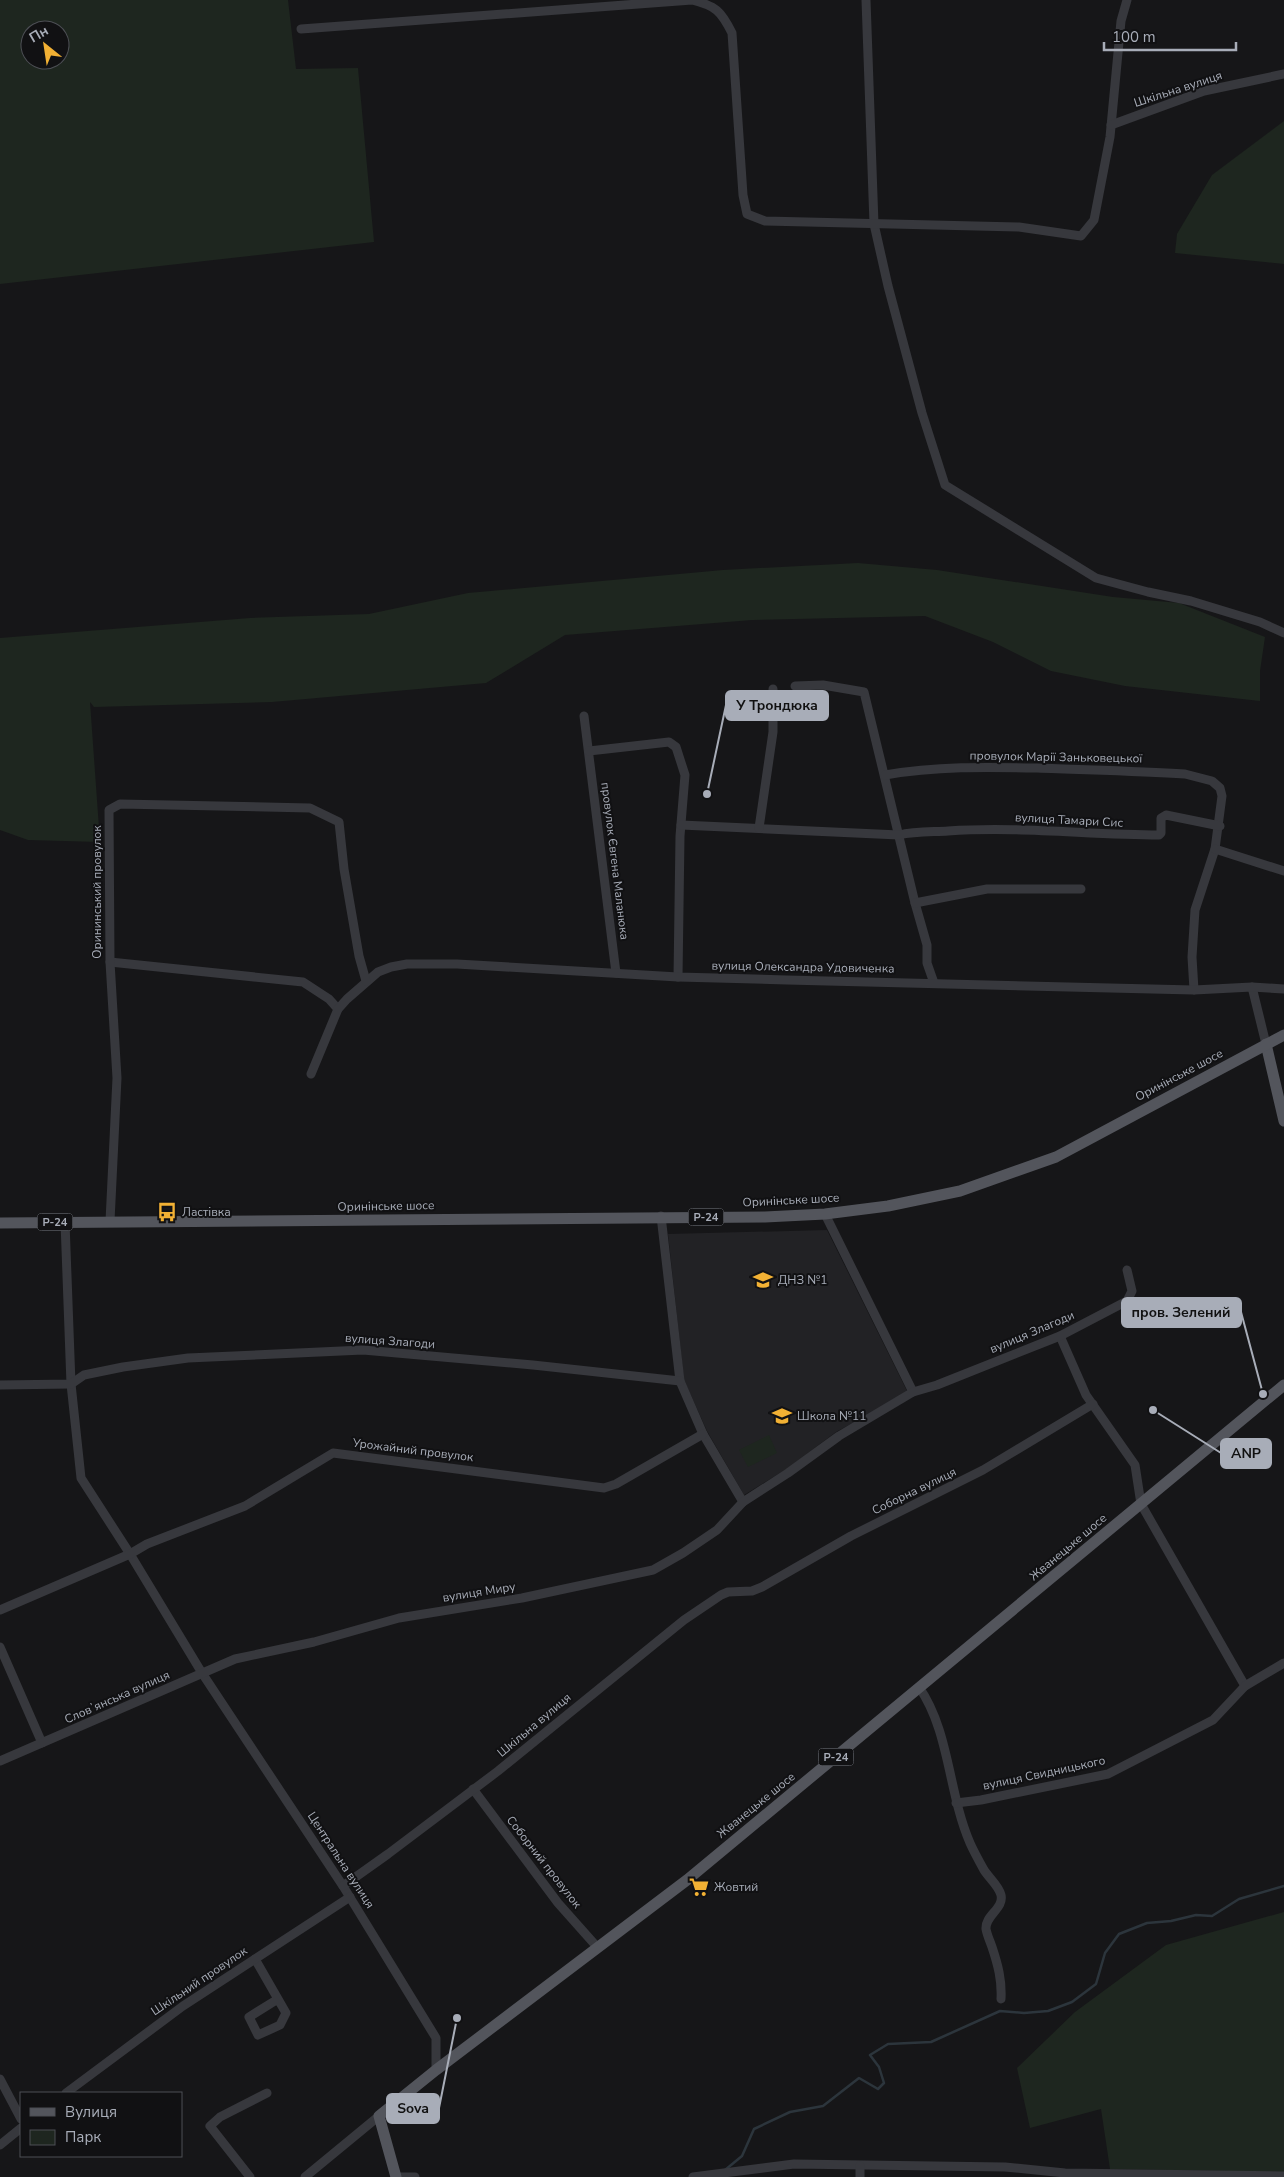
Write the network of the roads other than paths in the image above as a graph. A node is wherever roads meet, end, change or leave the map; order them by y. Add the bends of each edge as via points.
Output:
1 (866, 0) edge
2 (1127, 0) edge
3 (301, 29) dead end
4 (1284, 74) edge
5 (1111, 125) junction
6 (874, 224) junction
7 (1284, 633) edge
8 (795, 686) dead end
9 (773, 689) dead end
10 (584, 716) dead end
11 (589, 751) junction
12 (885, 775) junction
13 (681, 825) junction
14 (1220, 826) junction
15 (759, 828) junction
16 (899, 835) junction
17 (1215, 849) junction
18 (1284, 871) edge
19 (1081, 888) dead end
20 (915, 903) junction
21 (110, 962) junction
22 (616, 973) junction
23 (678, 976) junction
24 (366, 981) junction
25 (934, 983) junction
26 (1252, 987) junction
27 (1284, 989) edge
28 (1194, 990) junction
29 (338, 1009) junction
30 (1284, 1034) edge
31 (1266, 1044) junction
32 (311, 1074) dead end
33 (1284, 1121) edge
34 (825, 1214) junction
35 (661, 1216) junction
36 (110, 1221) junction
37 (65, 1222) junction
38 (0, 1223) edge
39 (1127, 1270) dead end
40 (1060, 1336) junction
41 (680, 1381) junction
42 (71, 1384) junction
43 (0, 1385) edge
44 (1284, 1385) edge
45 (913, 1392) junction
46 (1093, 1404) junction
47 (703, 1434) junction
48 (742, 1502) junction
49 (1141, 1504) junction
50 (130, 1554) junction
51 (743, 1592) joint
52 (0, 1610) edge
53 (0, 1648) edge
54 (1284, 1663) edge
55 (202, 1673) junction
56 (1245, 1686) junction
57 (920, 1687) junction
58 (42, 1743) junction
59 (0, 1761) edge
60 (473, 1789) junction
61 (956, 1803) junction
62 (343, 1886) junction
63 (350, 1897) junction
64 (598, 1948) junction
65 (255, 1959) junction
66 (278, 1999) dead end
67 (1001, 1999) dead end
68 (436, 2070) junction
69 (0, 2080) edge
70 (67, 2092) edge
71 (267, 2093) dead end
72 (379, 2116) junction
73 (20, 2117) edge
74 (20, 2129) edge
75 (0, 2145) edge
76 (860, 2166) junction
77 (702, 2176) edge
78 (1284, 2176) edge
79 (250, 2177) edge
80 (305, 2177) edge
81 (396, 2177) edge
82 (415, 2177) edge
83 (693, 2177) edge
84 (860, 2177) edge

1 - 6 street
2 - 5 street via 1121,21
3 - 6 street via 692,0 710,5 723,14 732,32 747,214 765,221
4 - 5 street, Шкільна вулиця via 1204,91
5 - 6 street via 1094,220 1081,236 1019,227
6 - 7 street via 922,413 945,485 1096,578 1192,601 1260,622
8 - 12 street via 823,685 864,692
9 - 15 street via 773,732
10 - 11 street, провулок Євгена Маланюка
11 - 13 street via 675,744 685,775
11 - 22 street, провулок Євгена Маланюка
12 - 14 street, провулок Марії Заньковецької via 920,769 979,767 1134,771 1202,777 1217,784 1222,791
12 - 16 street
13 - 15 street
13 - 23 street
14 - 16 street, вулиця Тамари Сис via 1166,815 1161,818 1159,835 1113,836 994,829
14 - 17 street
15 - 16 street
16 - 20 street
17 - 18 street
17 - 28 street via 1195,910
19 - 20 street via 987,889
20 - 25 street
21 - 24 street, Орининський провулок via 109,810 120,804 310,808 339,822 344,869
21 - 29 street via 303,982 329,998
21 - 36 street, Орининський провулок via 117,1078
22 - 23 street, вулиця Олександра Удовиченка
22 - 24 street, вулиця Олександра Удовиченка via 407,964 378,972
23 - 25 street, вулиця Олександра Удовиченка
24 - 29 street, вулиця Олександра Удовиченка
25 - 28 street, вулиця Олександра Удовиченка
26 - 27 street, вулиця Олександра Удовиченка
26 - 28 street, вулиця Олександра Удовиченка
26 - 31 street
29 - 32 street, вулиця Олександра Удовиченка
30 - 31 main road, Оринінське шосе / Р-24
31 - 33 main road
31 - 34 main road, Оринінське шосе / Р-24 via 1056,1157 960,1191 888,1206
34 - 35 main road, Оринінське шосе / Р-24
34 - 45 street
35 - 36 main road, Оринінське шосе / Р-24
35 - 41 street
36 - 37 main road, Р-24
37 - 38 main road, Р-24
37 - 42 street, Центральна вулиця
39 - 40 street, вулиця Злагоди via 1132,1291 1129,1299
40 - 45 street, вулиця Злагоди
40 - 46 street via 1081,1386
41 - 42 street, вулиця Злагоди via 363,1350 188,1358 84,1375
41 - 47 street
42 - 43 street
42 - 50 street, Центральна вулиця via 81,1478
44 - 49 main road, Жванецьке шосе / Р-24
45 - 48 street, вулиця Злагоди via 839,1436 788,1474
46 - 49 street via 1135,1465
46 - 51 street, Соборна вулиця via 983,1470 851,1536 762,1587
47 - 48 street
47 - 50 street, Урожайний провулок via 604,1488 333,1453 245,1506 147,1544
48 - 55 street, вулиця Миру via 717,1530 669,1562 642,1574 399,1618 314,1642 235,1658
49 - 56 street
49 - 57 main road, Жванецьке шосе / Р-24
50 - 52 street
50 - 55 street, Центральна вулиця
51 - 60 street, Шкільна вулиця via 721,1595 684,1620
53 - 58 street
54 - 56 street, вулиця Свидницького
55 - 58 street, Словʼянська вулиця
55 - 62 street, Центральна вулиця
56 - 61 street, вулиця Свидницького via 1213,1720 1108,1774
57 - 61 street via 941,1735
57 - 64 main road, Жванецьке шосе / Р-24 via 686,1880
58 - 59 street, Словʼянська вулиця
60 - 62 street, Шкільна вулиця
60 - 64 street, Соборний провулок via 558,1902
61 - 67 street via 970,1843 1001,1896 986,1927 1002,1982
62 - 63 street, Центральна вулиця
63 - 65 street, Шкільний провулок
63 - 68 street, Центральна вулиця via 436,2038
64 - 68 main road, Жванецьке шосе / Р-24
65 - 66 street
65 - 70 street, Шкільний провулок via 183,2006
68 - 72 main road, Жванецьке шосе / Р-24
69 - 73 street
71 - 79 street via 210,2126
72 - 80 street
72 - 81 main road
74 - 75 street
76 - 77 street via 794,2164
76 - 78 street via 1005,2166 1065,2173
76 - 84 street
77 - 83 street
81 - 82 street

